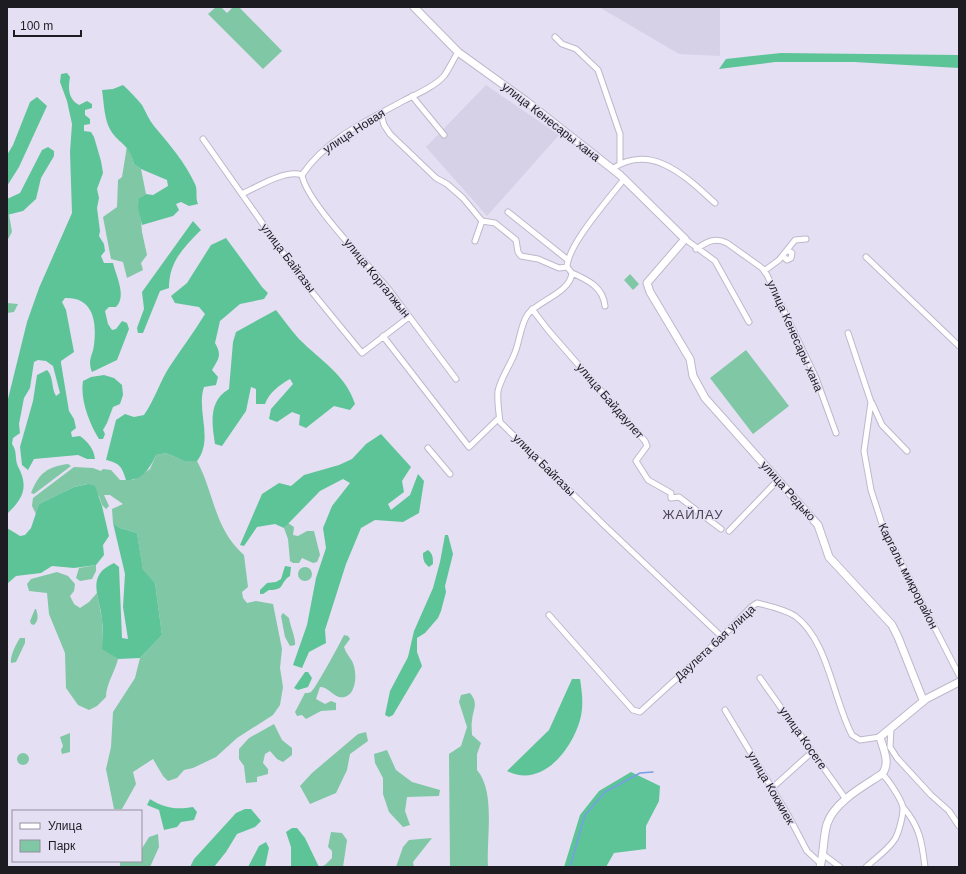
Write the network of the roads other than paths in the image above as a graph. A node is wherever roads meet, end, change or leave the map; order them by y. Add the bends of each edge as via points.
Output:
1 (414, 7) edge
2 (555, 37) dead end
3 (458, 52) junction
4 (412, 96) junction
5 (383, 112) junction
6 (444, 135) dead end
7 (203, 139) dead end
8 (620, 163) junction
9 (612, 169) junction
10 (302, 175) junction
11 (624, 179) junction
12 (242, 194) junction
13 (715, 204) dead end
14 (508, 212) dead end
15 (482, 221) junction
16 (685, 239) junction
17 (806, 239) dead end
18 (475, 241) dead end
19 (696, 249) junction
20 (866, 257) dead end
21 (568, 260) junction
22 (568, 267) junction
23 (764, 271) junction
24 (572, 273) junction
25 (605, 306) dead end
26 (532, 309) junction
27 (409, 317) junction
28 (748, 322) dead end
29 (848, 333) dead end
30 (383, 336) junction
31 (959, 346) edge
32 (456, 379) dead end
33 (871, 402) junction
34 (500, 418) junction
35 (836, 433) dead end
36 (428, 448) dead end
37 (907, 451) dead end
38 (450, 474) dead end
39 (778, 480) junction
40 (721, 529) dead end
41 (729, 531) dead end
42 (549, 615) dead end
43 (722, 638) junction
44 (959, 675) edge
45 (760, 678) dead end
46 (959, 682) edge
47 (923, 700) junction
48 (725, 710) dead end
49 (891, 728) junction
50 (880, 737) junction
51 (812, 752) junction
52 (882, 774) junction
53 (771, 789) junction
54 (846, 798) junction
55 (903, 807) junction
56 (959, 826) edge
57 (824, 855) junction
58 (820, 866) edge
59 (840, 867) edge
60 (866, 867) edge
61 (925, 867) edge

1 - 3 street, улица Кенесары хана
2 - 8 street via 562,44 576,49 598,70 620,134
3 - 4 street, улица Новая via 443,77 429,88
3 - 9 street, улица Кенесары хана via 526,101
4 - 5 street, улица Новая
4 - 6 street
5 - 10 street, улица Новая via 326,147 311,161
5 - 15 street via 384,125 390,134 436,178 464,198
7 - 12 street, улица Байгазы
8 - 9 street
8 - 13 street via 638,158 649,159 671,168 688,179
9 - 11 street, улица Кенесары хана
10 - 12 street via 296,173 283,176
10 - 27 street, улица Коргалжын via 303,183 320,208
11 - 16 street, улица Кенесары хана
11 - 21 street via 587,226
12 - 30 street, улица Байгазы via 303,281 362,353
14 - 21 street
15 - 18 street
15 - 22 street via 495,223 516,240 521,256 538,259 559,268
16 - 19 street
16 - 39 street, улица Редько via 647,283 650,292 690,359 693,376 705,398
17 - 23 street via 797,238 787,250 792,253 791,258 787,260 783,256
19 - 23 street, улица Кенесары хана via 711,240 727,242
19 - 28 street via 715,261
20 - 31 street
21 - 22 street
22 - 24 street
23 - 35 street, улица Кенесары хана via 816,378
24 - 25 street via 589,280 604,298
24 - 26 street via 570,280 560,291
26 - 34 street via 527,315 514,354 499,386
26 - 40 street, улица Байдаулет via 645,441 647,446 636,461 648,480 671,493 671,498 679,497
27 - 30 street, улица Байгазы
27 - 32 street, улица Коргалжын
29 - 33 street, Каргалы микрорайон
30 - 34 street via 469,447
33 - 37 street via 882,425
33 - 44 street, Каргалы микрорайон via 864,451 871,490 882,527
34 - 43 street, улица Байгазы via 500,422
36 - 38 street
39 - 41 street
39 - 47 street, улица Редько via 818,525 829,557 892,625
42 - 43 street, Даулета бая улица via 633,710 640,712
43 - 50 street, Даулета бая улица via 757,602 794,615 805,625 819,645 852,735 860,740
45 - 51 street, улица Косеге
46 - 47 street
47 - 49 street
48 - 53 street, улица Кокжиек
49 - 50 street
49 - 56 street via 890,747 897,758 949,811
50 - 52 street via 886,763
51 - 53 street
51 - 54 street, улица Косеге
52 - 54 street
52 - 55 street via 888,779
53 - 58 street, улица Кокжиек via 807,851
54 - 57 street via 828,821
55 - 60 street via 896,837 889,847
55 - 61 street via 914,820 922,841
57 - 58 street
57 - 59 street

